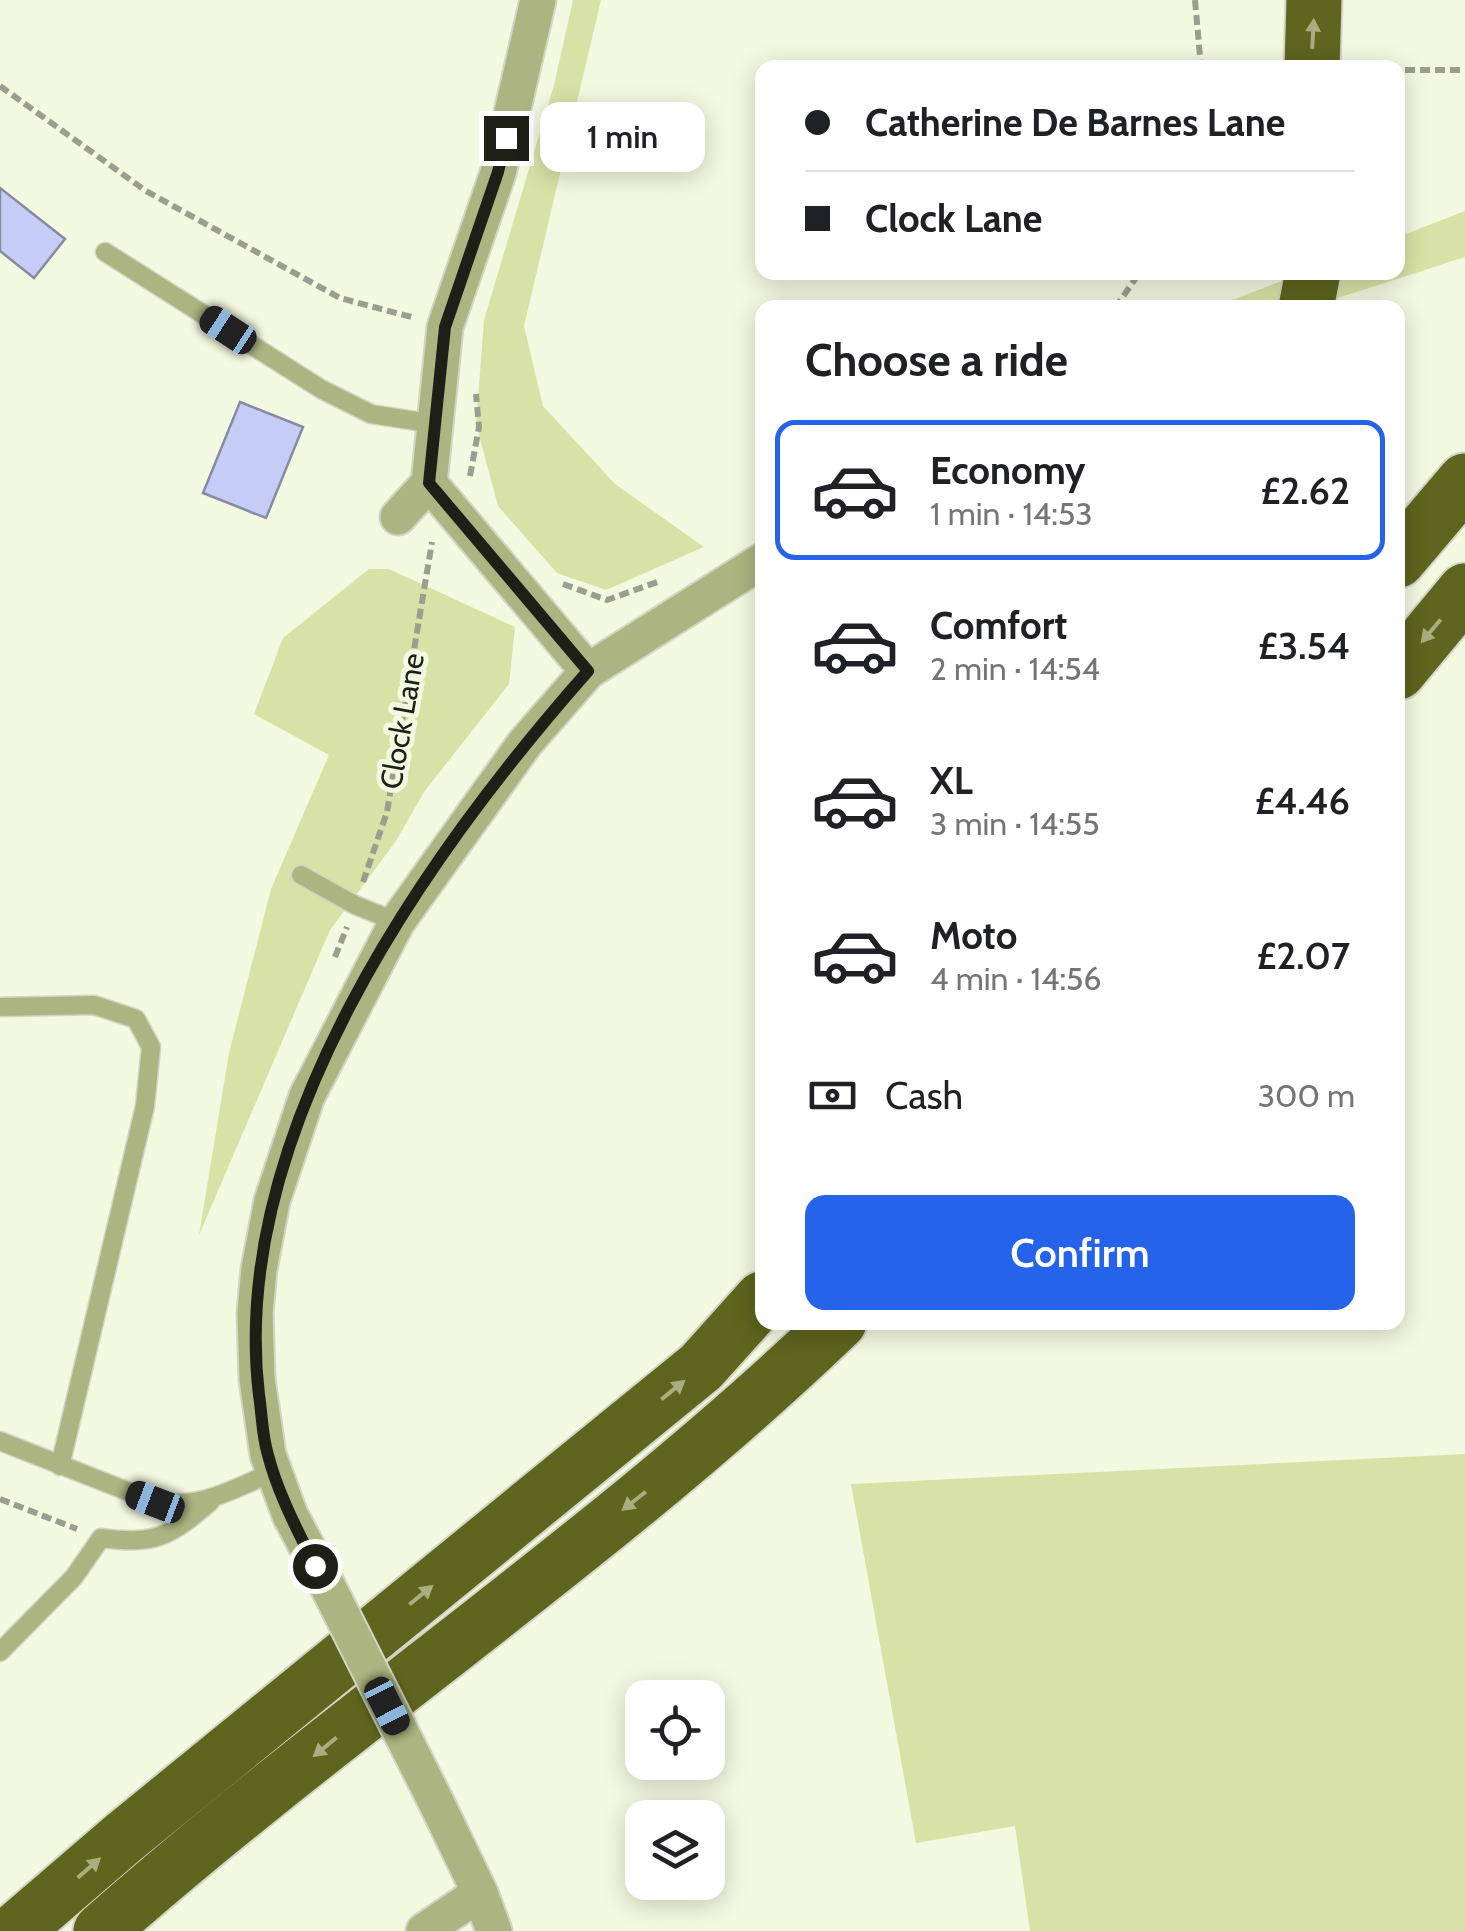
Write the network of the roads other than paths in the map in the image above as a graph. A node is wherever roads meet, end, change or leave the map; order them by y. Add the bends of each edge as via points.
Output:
1 (538, 0) edge
2 (1314, 0) edge
3 (1312, 60) edge
4 (105, 252) dead end
5 (436, 424) junction
6 (1465, 481) edge
7 (429, 483) junction
8 (398, 517) dead end
9 (1405, 552) edge
10 (755, 565) edge
11 (1465, 590) edge
12 (1405, 663) edge
13 (588, 671) junction
14 (301, 875) dead end
15 (397, 922) junction
16 (0, 1008) edge
17 (755, 1307) edge
18 (831, 1330) edge
19 (0, 1441) edge
20 (60, 1466) junction
21 (274, 1472) junction
22 (214, 1498) junction
23 (0, 1652) edge
24 (480, 1894) junction
25 (15, 1931) edge
26 (101, 1931) edge
27 (424, 1931) edge
28 (494, 1931) edge

1 - 5 street via 498,172 445,327
3 -> 2 highway
4 - 5 lane via 321,389 371,414
5 - 7 street
6 - 9 highway
7 - 8 street
7 - 13 street
10 - 13 street
11 -> 12 highway
13 - 15 street via 525,743
14 - 15 lane
15 - 21 street via 307,1096 272,1201 255,1313 261,1409
16 - 20 lane via 94,1004 136,1019 151,1046 145,1106
25 -> 17 highway via 701,1367
18 -> 26 highway via 688,1458
19 - 20 lane
20 - 22 lane via 155,1502
21 - 22 lane
21 - 24 street, bridge
22 - 23 lane via 186,1523 148,1541 101,1538 74,1577
24 - 27 street
24 - 28 street

